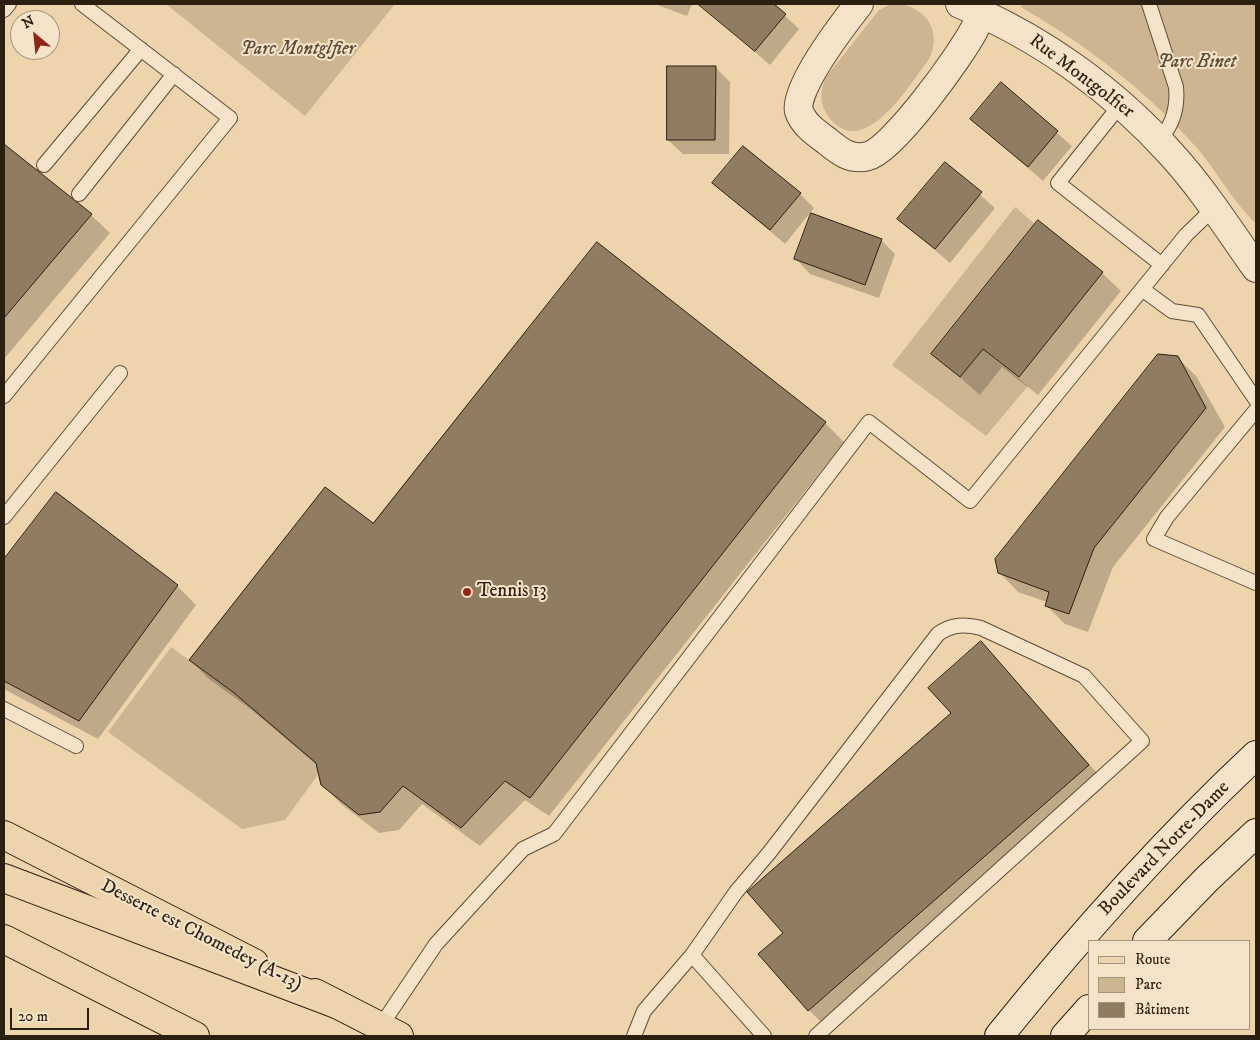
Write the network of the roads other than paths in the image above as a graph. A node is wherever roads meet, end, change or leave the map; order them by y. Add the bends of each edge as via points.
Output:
1 (9, 4) edge
2 (82, 4) edge
3 (859, 4) edge
4 (1149, 4) edge
5 (970, 8) edge
6 (4, 10) edge
7 (141, 50) junction
8 (174, 74) junction
9 (1121, 104) junction
10 (1159, 140) junction
11 (44, 165) dead end
12 (79, 194) dead end
13 (1213, 210) junction
14 (1162, 265) junction
15 (1256, 268) edge
16 (1142, 289) junction
17 (120, 373) dead end
18 (4, 396) edge
19 (1256, 400) edge
20 (1256, 410) edge
21 (4, 517) edge
22 (1256, 583) edge
23 (4, 709) edge
24 (76, 746) dead end
25 (1256, 755) edge
26 (1256, 833) edge
27 (4, 835) edge
28 (4, 878) edge
29 (4, 939) edge
30 (1148, 940) edge
31 (692, 955) junction
32 (336, 1004) junction
33 (1088, 1010) edge
34 (390, 1031) edge
35 (195, 1036) edge
36 (634, 1036) edge
37 (764, 1036) edge
38 (816, 1036) edge
39 (999, 1036) edge
40 (1065, 1036) edge

1 - 6 lane
2 - 7 lane
3 - 5 street via 806,79 798,103 810,127 839,150 860,158 879,152 904,128 962,49 975,28
4 - 10 lane via 1177,96 1174,116
5 - 9 street, Rue Montgolfier via 1031,39
7 - 8 lane
7 - 11 lane
8 - 12 lane
8 - 18 lane via 230,118
9 - 10 street, Rue Montgolfier
9 - 14 lane via 1058,183
10 - 13 street, Rue Montgolfier
13 - 14 lane via 1196,224
13 - 15 street, Rue Montgolfier
14 - 16 lane
16 - 19 lane via 1172,311 1198,315
16 - 34 lane via 970,501 869,422 554,834 522,848 436,944
17 - 21 lane
20 - 22 lane via 1166,517 1154,539
23 - 24 lane
25 - 39 street, Boulevard Notre-Dame via 1176,835 1086,933
26 - 30 street via 1207,878
27 - 32 main road, Desserte est Chomedey (A-13)
28 - 32 main road
29 - 35 main road
31 - 36 lane via 644,1011
31 - 37 lane
31 - 38 lane via 736,892 938,634 956,625 981,628 1084,676 1142,741
32 - 34 main road, Desserte est Chomedey (A-13)
33 - 40 street

